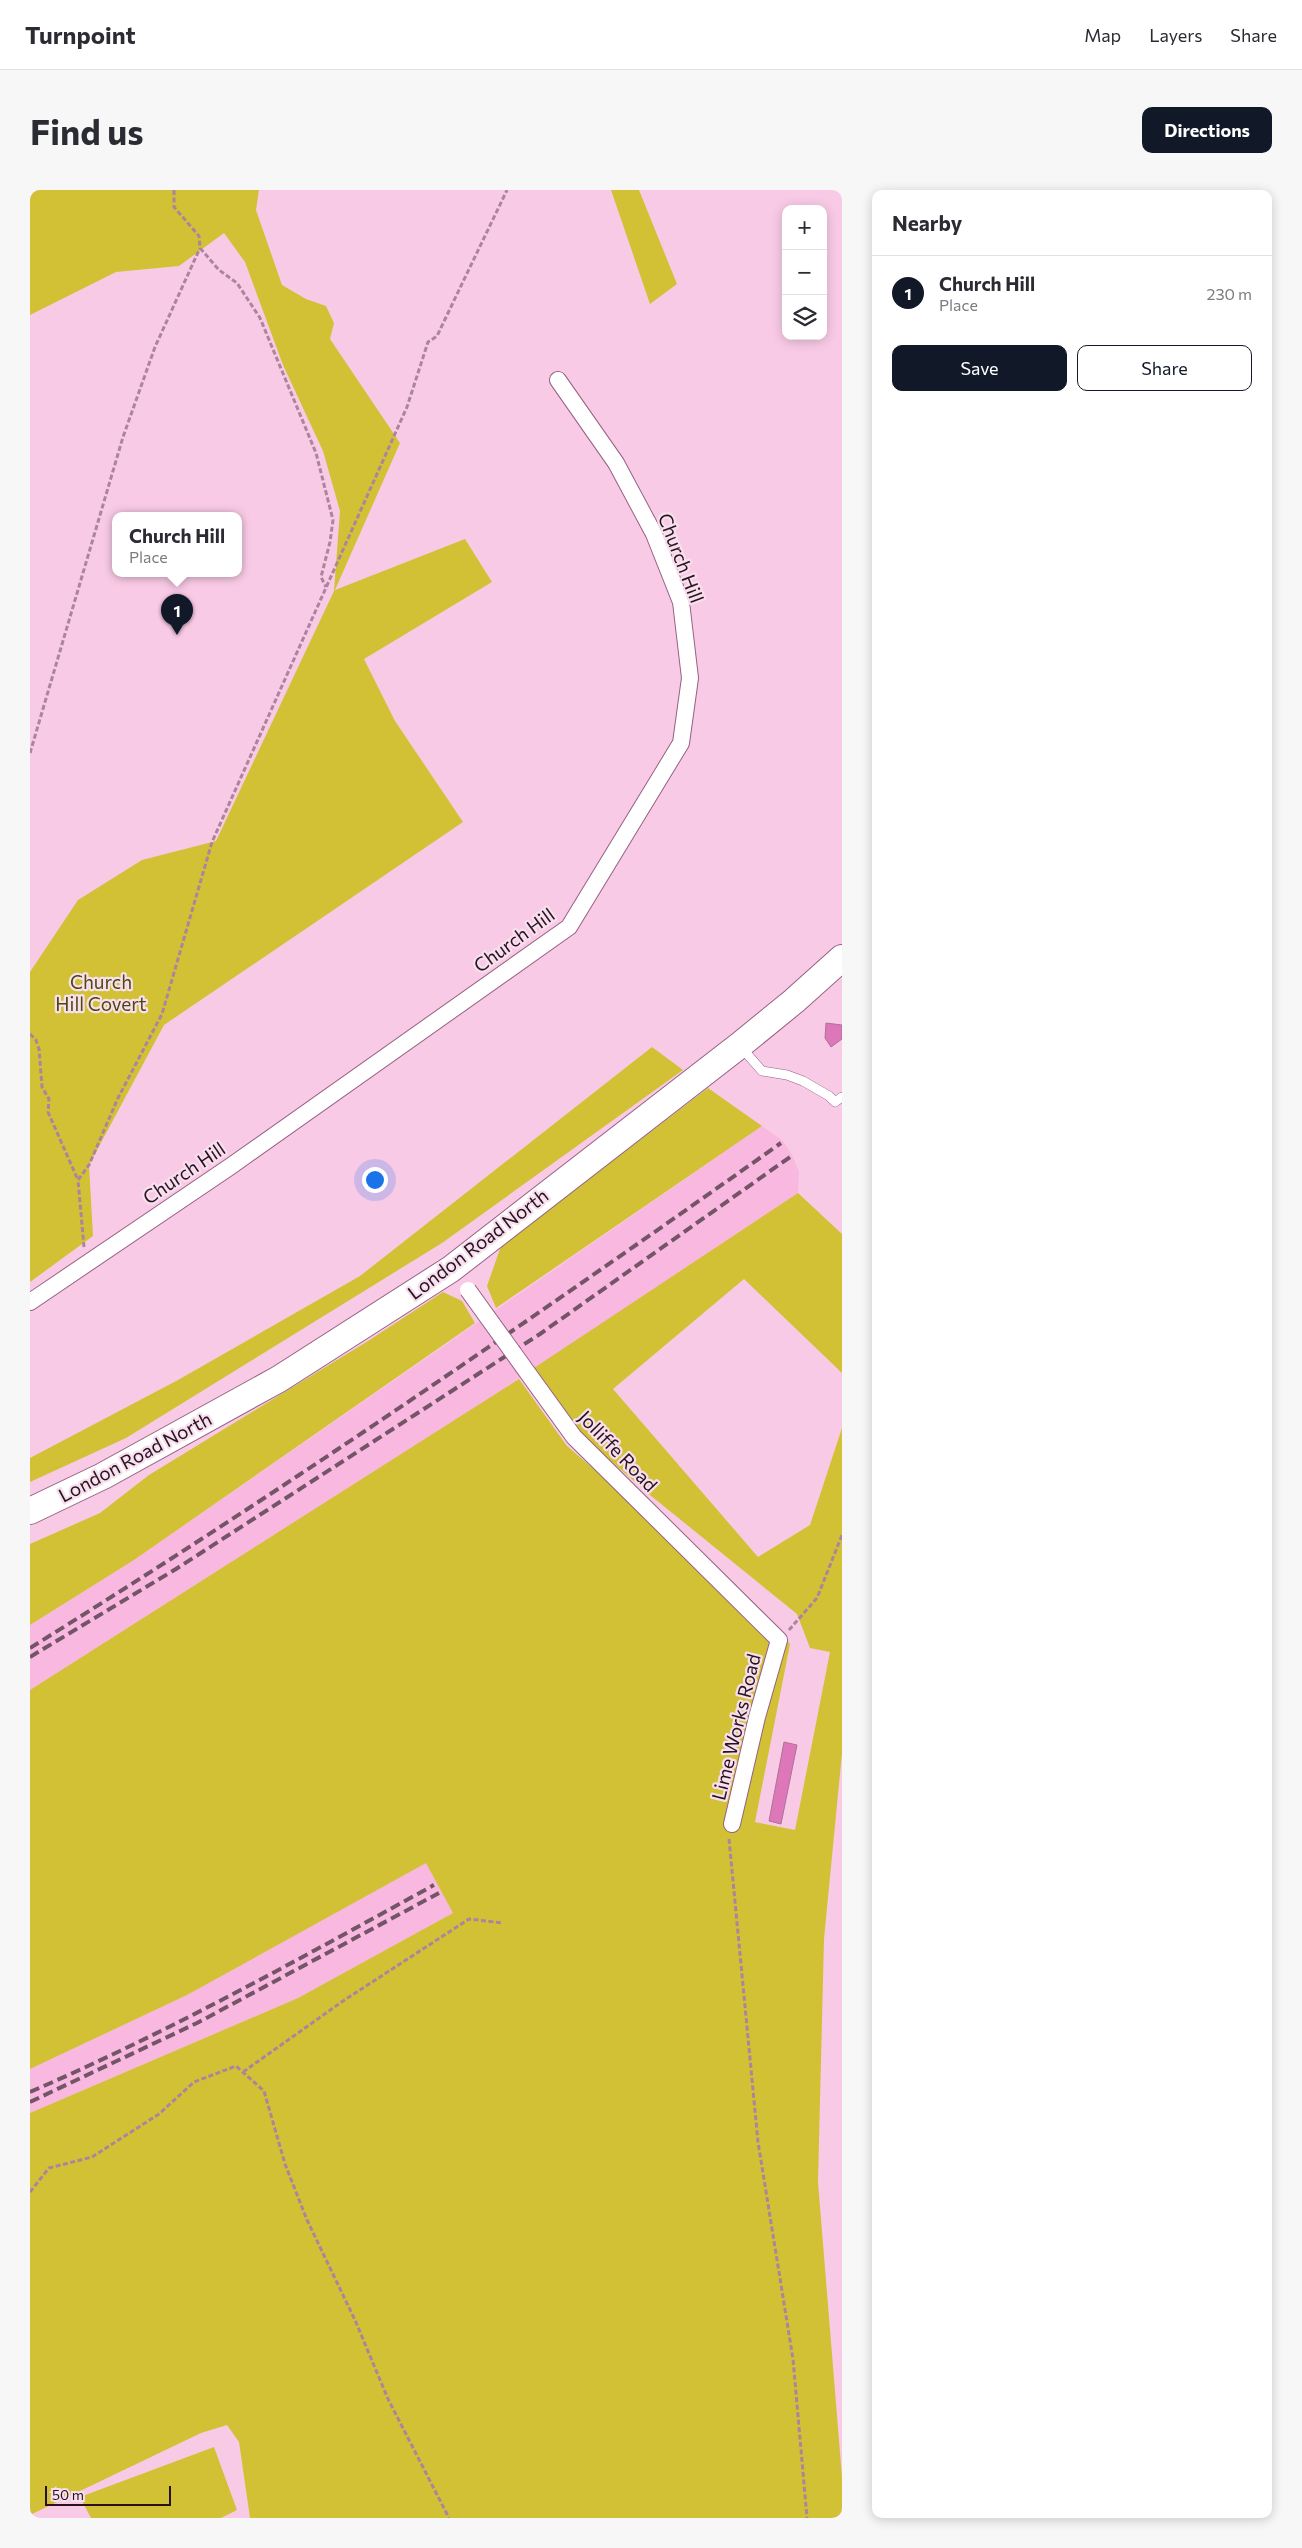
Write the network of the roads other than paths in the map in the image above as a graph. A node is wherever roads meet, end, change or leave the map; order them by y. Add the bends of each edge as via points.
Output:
1 (558, 380) dead end
2 (842, 958) edge
3 (740, 1045) junction
4 (842, 1097) edge
5 (451, 1269) junction
6 (30, 1302) edge
7 (30, 1511) edge
8 (780, 1640) joint
9 (732, 1824) dead end

1 - 6 street, Church Hill via 616,462 654,534 681,602 690,678 680,743 569,927 231,1166
2 - 3 main road, London Road North
3 - 4 lane via 762,1071 802,1080 835,1102
3 - 5 main road, London Road North
5 - 7 main road, London Road North via 279,1378 103,1476
5 - 8 street, Jolliffe Road, bridge via 574,1437
8 - 9 street, Lime Works Road via 757,1717

